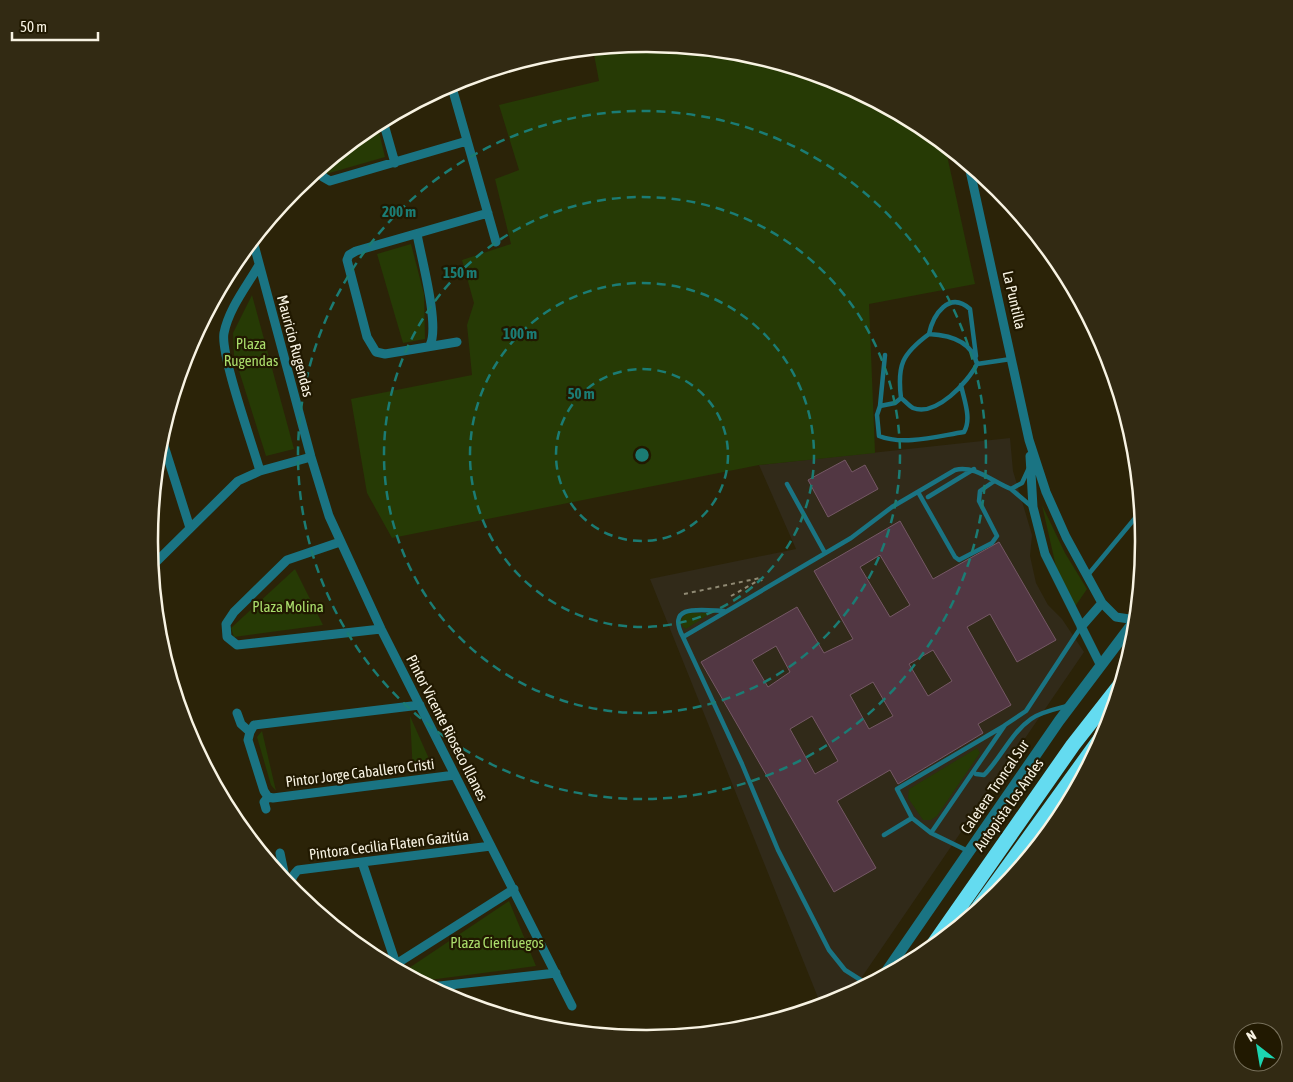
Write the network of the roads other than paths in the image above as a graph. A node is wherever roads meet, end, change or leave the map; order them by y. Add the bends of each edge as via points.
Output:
1 (453, 93) edge
2 (385, 129) edge
3 (467, 141) junction
4 (395, 163) junction
5 (323, 175) edge
6 (973, 177) edge
7 (488, 214) junction
8 (417, 234) junction
9 (496, 242) dead end
10 (255, 249) edge
11 (260, 264) junction
12 (929, 334) junction
13 (457, 342) dead end
14 (430, 345) junction
15 (885, 355) dead end
16 (976, 357) junction
17 (1013, 359) junction
18 (977, 364) junction
19 (962, 385) junction
20 (901, 398) junction
21 (880, 406) junction
22 (1029, 440) junction
23 (166, 452) edge
24 (311, 457) junction
25 (1030, 466) junction
26 (974, 469) junction
27 (260, 471) junction
28 (993, 482) junction
29 (787, 484) dead end
30 (1011, 489) junction
31 (918, 492) junction
32 (928, 498) dead end
33 (1033, 507) junction
34 (1134, 520) edge
35 (190, 528) junction
36 (340, 542) junction
37 (825, 553) junction
38 (159, 559) edge
39 (1087, 576) junction
40 (1102, 603) junction
41 (725, 612) junction
42 (1129, 619) edge
43 (1081, 627) junction
44 (381, 629) junction
45 (1127, 631) edge
46 (683, 637) junction
47 (1100, 664) junction
48 (1108, 699) edge
49 (1071, 704) junction
50 (420, 705) junction
51 (237, 713) dead end
52 (1005, 725) junction
53 (250, 732) junction
54 (1082, 763) edge
55 (1076, 773) edge
56 (976, 774) dead end
57 (455, 775) junction
58 (1066, 784) junction
59 (268, 796) junction
60 (266, 810) dead end
61 (912, 818) junction
62 (931, 833) junction
63 (884, 835) dead end
64 (491, 846) junction
65 (969, 852) junction
66 (280, 853) dead end
67 (362, 862) junction
68 (283, 867) edge
69 (294, 878) edge
70 (999, 879) edge
71 (514, 888) junction
72 (944, 929) edge
73 (392, 957) edge
74 (399, 962) edge
75 (891, 964) edge
76 (556, 973) junction
77 (861, 980) edge
78 (445, 985) edge
79 (572, 1006) dead end

1 - 3 street
2 - 4 street
3 - 4 street
3 - 7 street
4 - 5 street via 326,181
6 - 17 street, La Puntilla
7 - 8 street
7 - 9 street
8 - 14 street via 430,295 433,333
8 - 14 street via 349,256 347,265 367,337 376,352 386,354
10 - 11 street, Mauricio Rugendas
11 - 24 street, Mauricio Rugendas
11 - 27 street via 233,308 224,334 226,356
12 - 16 lane via 945,335 960,341
12 - 16 lane via 932,319 941,307 952,303 964,304 970,309
12 - 20 lane via 915,344 902,360
13 - 14 street
15 - 21 lane
16 - 18 lane
17 - 18 lane
17 - 22 street, La Puntilla
18 - 19 lane
19 - 20 lane via 928,410 912,408
19 - 21 lane via 968,416 964,432 889,440 879,436 877,415
20 - 21 lane via 895,403
22 - 25 street, La Puntilla
22 - 39 street, La Puntilla via 1057,517
23 - 35 street
24 - 27 street
24 - 36 street, Pintor Vicente Rioseco Illanes
25 - 30 lane via 1022,483
25 - 33 street, La Puntilla
26 - 28 lane
26 - 31 lane via 955,470
26 - 32 lane
27 - 35 street via 238,481
28 - 30 lane
28 - 31 lane via 980,491 979,501 997,536 992,543 959,560
29 - 37 lane
30 - 33 lane
31 - 37 lane
33 - 43 street, La Puntilla via 1051,569
34 - 39 lane
35 - 38 street
36 - 44 street, Pintor Vicente Rioseco Illanes
36 - 44 street via 287,560 234,612 226,624 227,637 237,645
37 - 41 lane
39 - 40 street, La Puntilla
40 - 42 street, La Puntilla via 1116,617
40 - 43 street
41 - 46 lane
41 - 46 lane via 685,611 676,622
43 - 47 street, La Puntilla
43 - 52 lane via 1026,711
44 - 50 street, Pintor Vicente Rioseco Illanes
45 - 47 street, Caletera Troncal Sur
46 - 77 lane via 778,850 828,950 845,970
47 - 49 street, Caletera Troncal Sur
48 - 72 highway, Autopista Los Andes via 1072,745
49 - 56 lane via 1031,718 992,767 984,775
49 - 65 street, Caletera Troncal Sur
50 - 53 street via 254,726
50 - 57 street, Pintor Vicente Rioseco Illanes
51 - 53 street via 241,724
52 - 61 lane via 897,789
52 - 62 lane
53 - 59 street via 248,740
54 - 58 highway
55 - 58 highway
57 - 59 street, Pintor Jorge Caballero Cristi via 273,798
57 - 64 street, Pintor Vicente Rioseco Illanes
58 - 70 highway
59 - 60 street via 264,802
61 - 62 lane
61 - 63 lane
62 - 65 lane
64 - 67 street, Pintora Cecilia Flaten Gazitúa
64 - 71 street, Pintor Vicente Rioseco Illanes
65 - 75 street, Caletera Troncal Sur
66 - 68 street
67 - 69 street, Pintora Cecilia Flaten Gazitúa via 298,870
67 - 73 street
71 - 74 street
71 - 76 street, Pintor Vicente Rioseco Illanes
76 - 78 street
76 - 79 street, Pintor Vicente Rioseco Illanes

